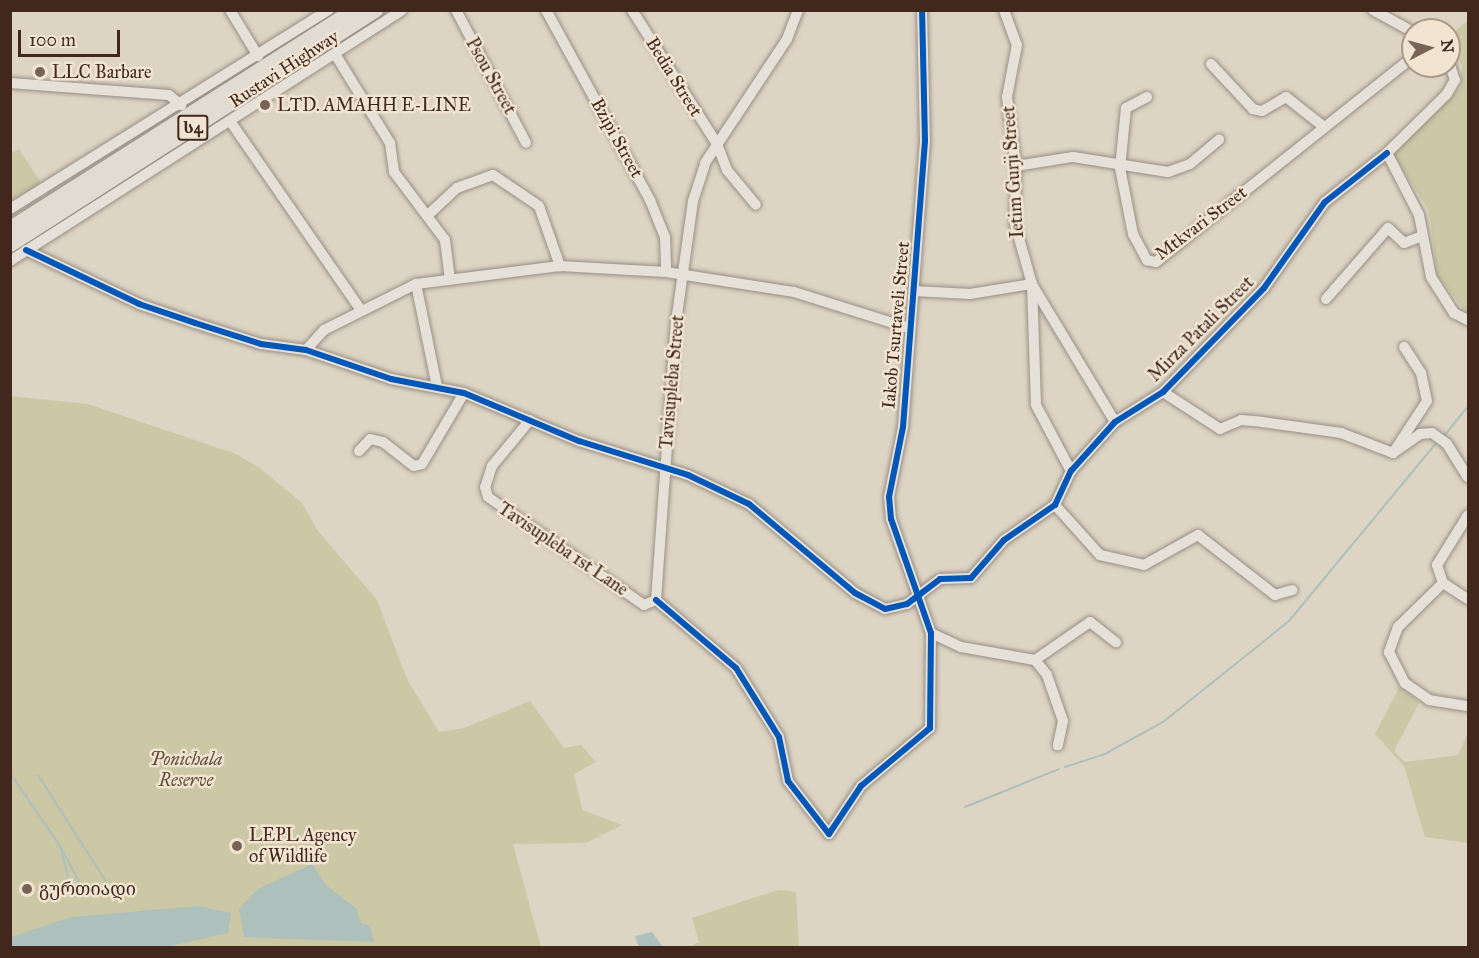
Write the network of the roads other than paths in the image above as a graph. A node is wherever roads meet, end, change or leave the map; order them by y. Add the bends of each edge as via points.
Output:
1 (329, 10) edge
2 (354, 10) edge
3 (375, 10) edge
4 (402, 10) edge
5 (456, 10) edge
6 (546, 10) edge
7 (632, 10) edge
8 (798, 10) edge
9 (922, 10) edge
10 (1004, 10) edge
11 (1373, 10) edge
12 (235, 12) edge
13 (1401, 25) edge
14 (335, 54) junction
15 (258, 56) junction
16 (1211, 64) dead end
17 (1401, 66) edge
18 (1454, 78) edge
19 (10, 82) edge
20 (1148, 97) dead end
21 (182, 105) junction
22 (230, 121) junction
23 (1324, 126) junction
24 (1219, 140) dead end
25 (526, 142) dead end
26 (717, 144) junction
27 (1387, 153) junction
28 (1016, 166) junction
29 (1120, 168) junction
30 (756, 205) dead end
31 (10, 209) edge
32 (429, 214) junction
33 (10, 228) edge
34 (1422, 236) junction
35 (26, 242) junction
36 (10, 245) edge
37 (10, 261) edge
38 (560, 266) junction
39 (666, 272) junction
40 (683, 275) junction
41 (450, 280) junction
42 (416, 284) junction
43 (1032, 284) junction
44 (914, 291) junction
45 (1326, 299) dead end
46 (360, 310) junction
47 (1468, 320) edge
48 (909, 328) junction
49 (1404, 347) dead end
50 (306, 350) junction
51 (438, 386) junction
52 (1163, 392) junction
53 (464, 393) junction
54 (530, 420) junction
55 (1115, 422) junction
56 (358, 451) dead end
57 (1393, 453) junction
58 (664, 465) junction
59 (1071, 471) junction
60 (1468, 477) edge
61 (1055, 505) junction
62 (1468, 515) edge
63 (1443, 583) junction
64 (1292, 590) dead end
65 (918, 595) junction
66 (1468, 599) edge
67 (656, 600) junction
68 (931, 633) junction
69 (1116, 642) dead end
70 (1035, 660) junction
71 (1468, 706) edge
72 (1058, 746) dead end

1 - 15 street
2 - 33 highway, Rustavi Highway / ს4
3 - 35 highway, Rustavi Highway / ს4
4 - 14 street
5 - 25 street, Psou Street
6 - 39 street, Bzipi Street via 650,200 665,237
7 - 26 street, Bedia Street
8 - 26 street, Tavisupleba Street via 787,39
9 - 44 street, Iakob Tsurtaveli Street via 925,141
10 - 28 street, Ietim Gurji Street via 1017,45 1007,97
11 - 13 street
12 - 15 street
14 - 22 street
14 - 32 street via 390,143 394,172
15 - 21 street
16 - 23 street via 1253,109 1262,111 1286,97
17 - 23 street, Mtkvari Street
18 - 27 street, Mirza Patali Street via 1447,94
19 - 21 street via 169,95
20 - 29 street via 1126,108
21 - 31 street
22 - 35 street
22 - 46 street
23 - 29 street, Mtkvari Street via 1156,262 1147,260 1133,234
24 - 29 street via 1190,164 1168,172
26 - 30 street, Bedia Street via 727,170
26 - 40 street, Tavisupleba Street via 693,201
27 - 34 street via 1419,215
27 - 52 street, Mirza Patali Street via 1325,202 1264,288
28 - 29 street via 1073,157
28 - 43 street, Ietim Gurji Street via 1017,236
32 - 38 street via 456,188 493,175 539,206
32 - 41 street via 445,240
34 - 45 street via 1404,243 1388,228
34 - 47 street via 1431,277 1454,313
35 - 36 highway, Rustavi Highway
35 - 37 street
35 - 50 street via 139,304 261,344
38 - 39 street
38 - 41 street
39 - 40 street
40 - 48 street via 794,292
40 - 58 street, Tavisupleba Street
41 - 42 street
42 - 46 street
42 - 51 street
43 - 44 street via 970,294
43 - 55 street
43 - 59 street, Ietim Gurji Street via 1036,405
44 - 48 street, Iakob Tsurtaveli Street
46 - 50 street via 324,330
48 - 65 street, Iakob Tsurtaveli Street via 903,428 889,497 891,519
49 - 57 street via 1421,373 1427,401
50 - 51 street via 391,379
51 - 53 street
52 - 55 street, Mirza Patali Street
52 - 57 street via 1220,429 1241,420 1262,422 1341,434
53 - 54 street
53 - 56 street via 422,464 414,466 383,441 370,440
54 - 58 street
54 - 67 street, Tavisupleba 1st Lane via 492,466 484,487 488,497 644,605
55 - 59 street, Mirza Patali Street
57 - 60 street via 1420,434 1432,433 1447,444
58 - 65 street via 749,504 878,607 897,607
58 - 67 street, Tavisupleba Street
59 - 61 street, Mirza Patali Street
61 - 64 street via 1100,555 1144,566 1198,535 1275,596
61 - 65 street via 1004,540 971,578 940,579
62 - 63 street via 1437,565
63 - 66 street
63 - 71 street via 1398,627 1389,652 1404,683 1429,700
65 - 68 street, Iakob Tsurtaveli Street
67 - 68 street via 736,668 779,737 788,781 829,834 861,786 930,728
68 - 70 street via 961,647
69 - 70 street via 1090,622
70 - 72 street via 1047,675 1063,721

